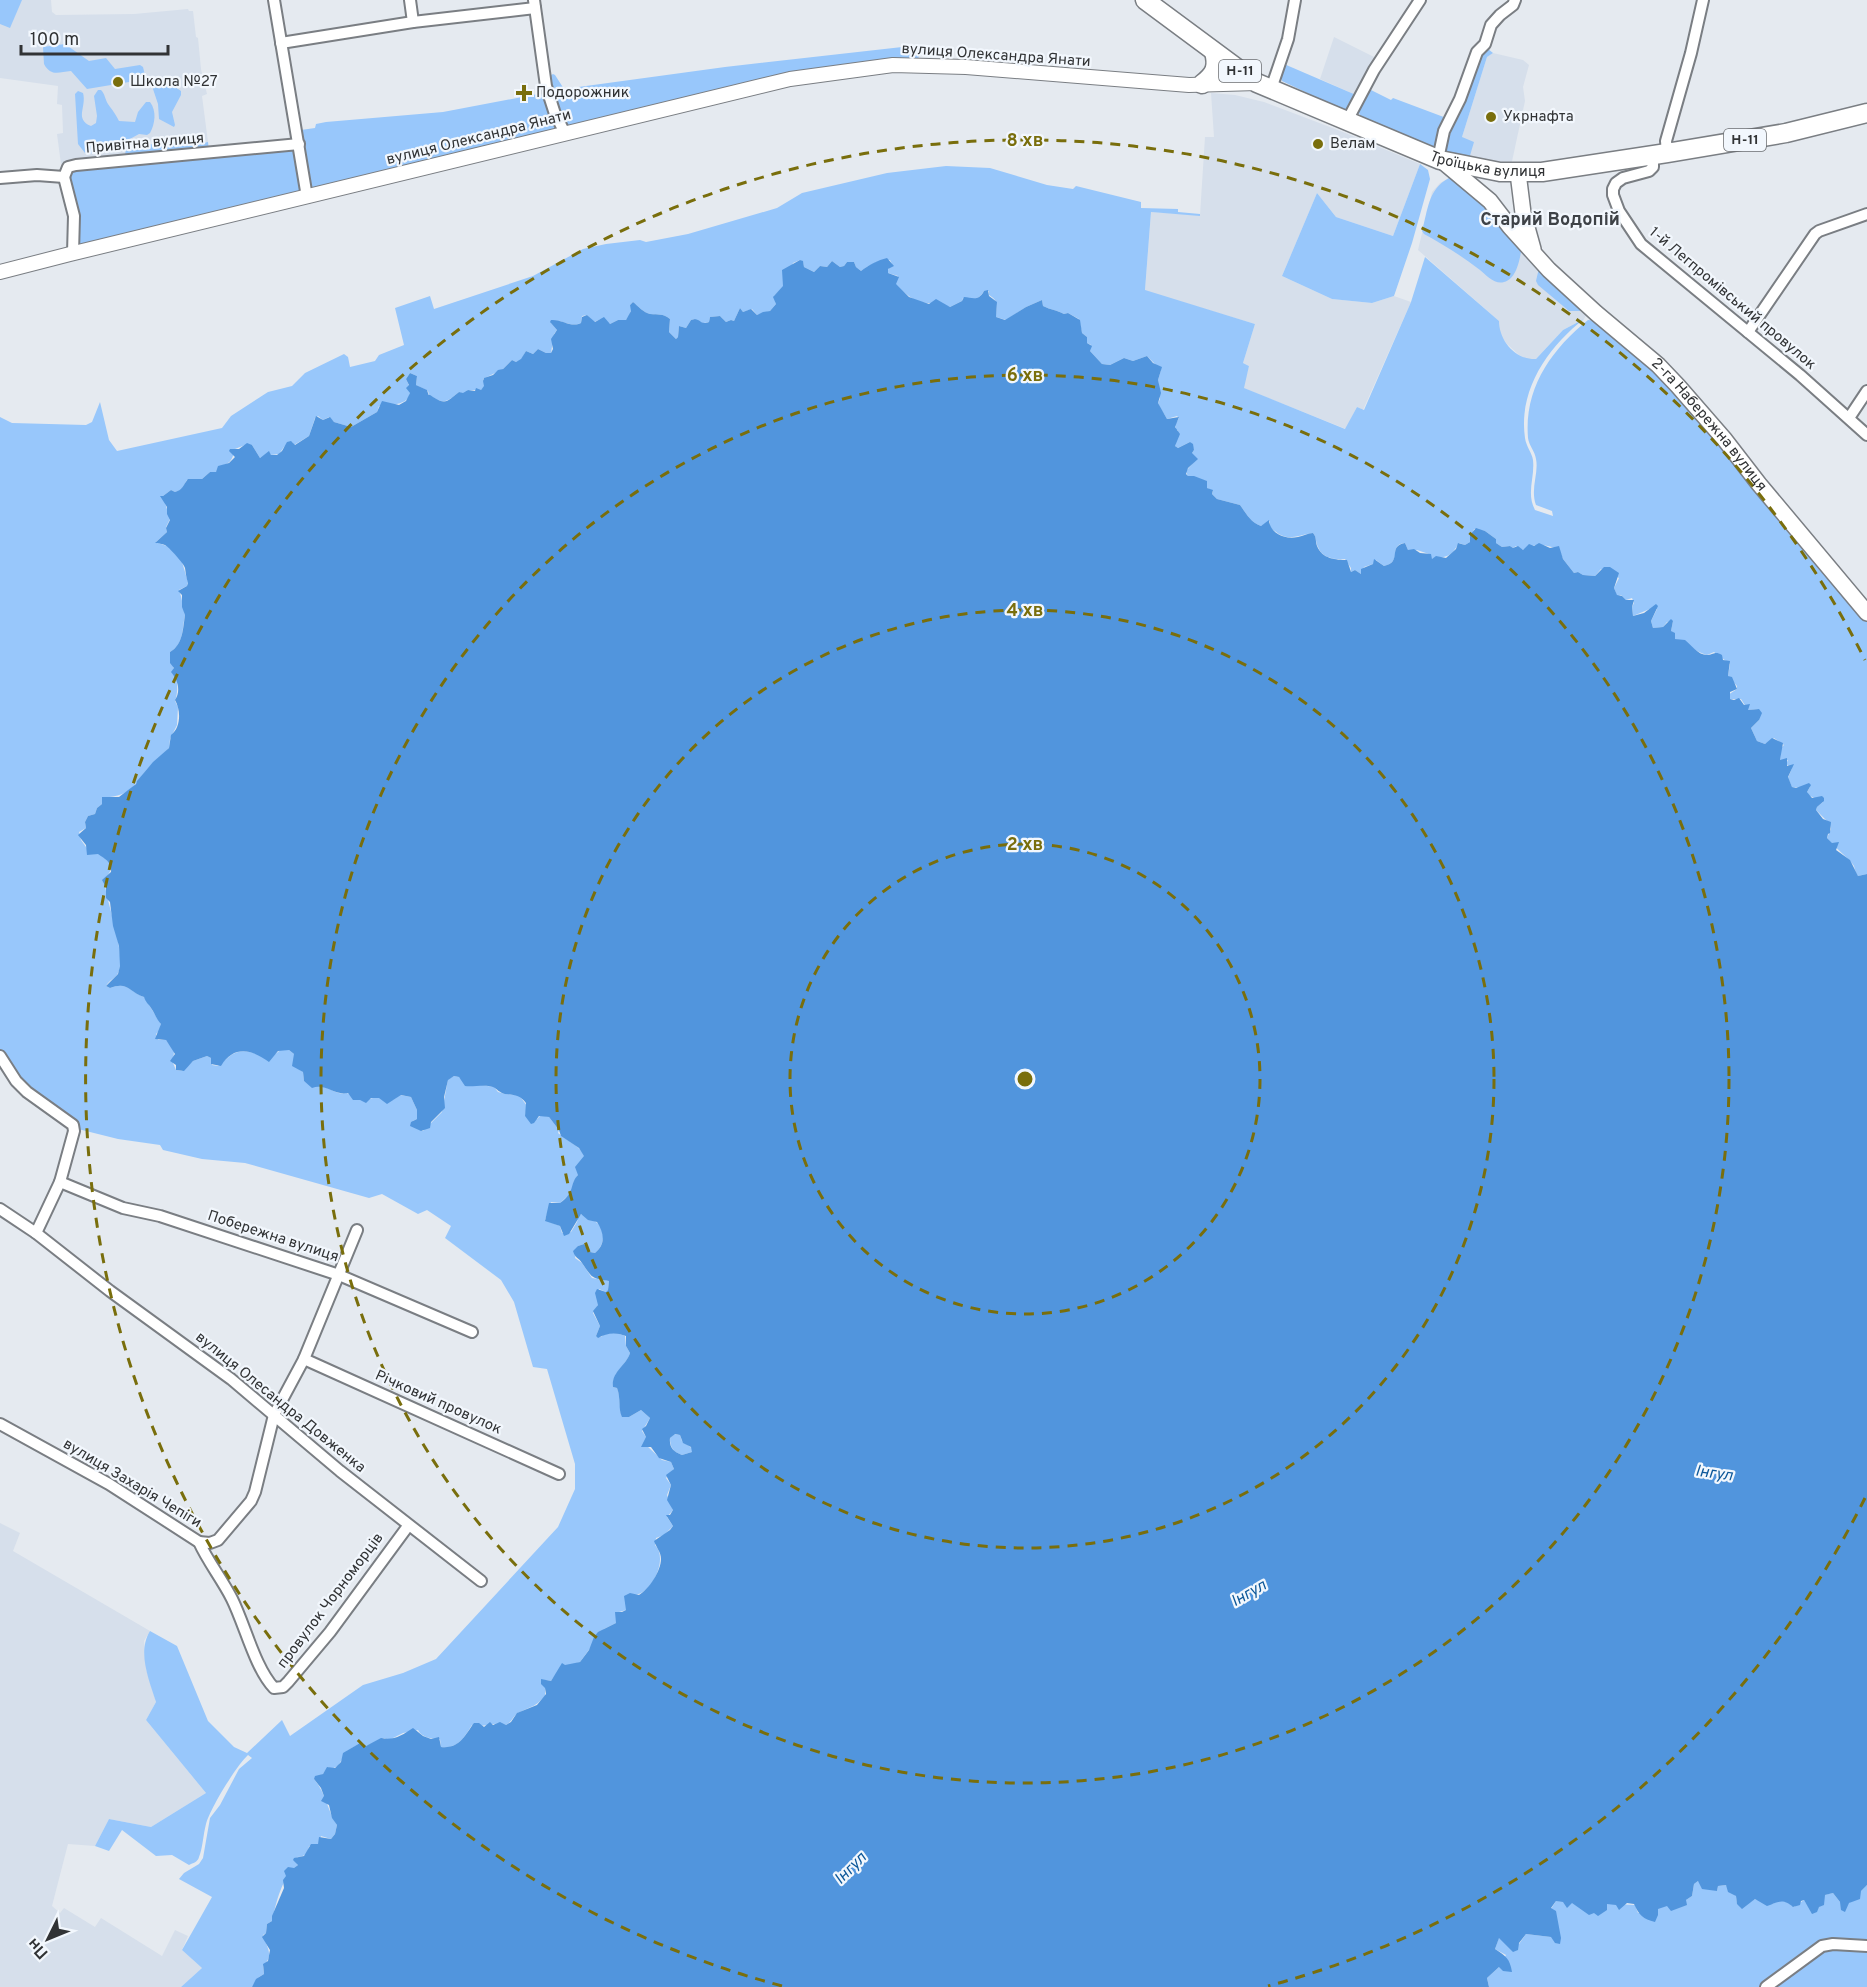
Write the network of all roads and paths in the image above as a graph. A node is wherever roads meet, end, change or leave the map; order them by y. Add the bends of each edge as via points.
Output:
1 (274, 0) edge
2 (410, 0) edge
3 (1145, 0) edge
4 (1295, 0) edge
5 (1420, 0) edge
6 (1515, 0) edge
7 (1703, 0) edge
8 (534, 4) edge
9 (413, 22) junction
10 (281, 43) junction
11 (1214, 52) junction
12 (1202, 84) junction
13 (1264, 86) junction
14 (1867, 113) edge
15 (1347, 122) junction
16 (565, 133) junction
17 (299, 144) junction
18 (1660, 154) junction
19 (1439, 159) junction
20 (1518, 173) junction
21 (64, 177) junction
22 (0, 178) edge
23 (307, 197) junction
24 (1867, 214) edge
25 (73, 253) junction
26 (1534, 254) junction
27 (0, 272) edge
28 (1748, 332) junction
29 (1867, 391) edge
30 (1849, 418) junction
31 (1867, 435) edge
32 (1867, 613) edge
33 (0, 1056) edge
34 (60, 1182) junction
35 (0, 1209) edge
36 (357, 1230) dead end
37 (36, 1233) junction
38 (339, 1275) junction
39 (472, 1332) dead end
40 (304, 1359) junction
41 (274, 1415) junction
42 (0, 1424) edge
43 (559, 1474) dead end
44 (408, 1526) junction
45 (199, 1542) junction
46 (482, 1581) dead end
47 (274, 1688) joint
48 (1867, 1946) edge
49 (1766, 1987) edge

1 - 10 street
2 - 9 street
3 - 11 main road, Троїцька вулиця / Н-11
4 - 13 street via 1290,33
5 - 15 street via 1374,70
6 - 19 street via 1491,25 1477,52 1444,131
7 - 18 street
8 - 9 street
8 - 16 street via 549,98
9 - 10 street
10 - 17 street
11 - 12 main road via 1214,73
11 - 13 main road, Троїцька вулиця / Н-11
12 - 13 street, вулиця Олександра Янати
12 - 16 street, вулиця Олександра Янати via 892,65 790,79
13 - 15 main road, Троїцька вулиця / Н-11
14 - 18 main road, Троїцька вулиця / Н-11 via 1786,133
15 - 19 main road, Троїцька вулиця / Н-11
16 - 23 street, вулиця Олександра Янати
17 - 21 street, Привітна вулиця via 76,165 68,167
17 - 23 street
18 - 20 main road, Троїцька вулиця / Н-11
18 - 28 street, 1-й Легпромівський провулок via 1649,171 1623,178 1614,186 1613,195 1620,211 1644,247
19 - 20 main road, Троїцька вулиця / Н-11
19 - 26 main road, 2-га Набережна вулиця via 1490,201
20 - 26 main road
21 - 22 street
21 - 25 street via 75,216
23 - 25 street, вулиця Олександра Янати
24 - 28 street via 1815,234
25 - 27 street, вулиця Олександра Янати
26 - 32 main road, 2-га Набережна вулиця via 1678,386
28 - 30 street, 1-й Легпромівський провулок
29 - 30 street
30 - 31 street, 1-й Легпромівський провулок
33 - 34 street via 27,1092 73,1125
34 - 37 street
34 - 38 street, Побережна вулиця via 123,1208 160,1216
35 - 37 street, вулиця Олесандра Довженка
36 - 38 street
37 - 41 street, вулиця Олесандра Довженка
38 - 39 street, Побережна вулиця
38 - 40 street
40 - 41 street
40 - 43 street, Річковий провулок
41 - 44 street, вулиця Олесандра Довженка
41 - 45 street via 251,1500 218,1540
42 - 45 street, вулиця Захарія Чепіги via 109,1484
44 - 46 street, вулиця Олесандра Довженка
44 - 47 street, провулок Чорноморців via 330,1632 288,1682
45 - 47 street, вулиця Захарія Чепіги via 231,1597 264,1675
48 - 49 street via 1822,1946

